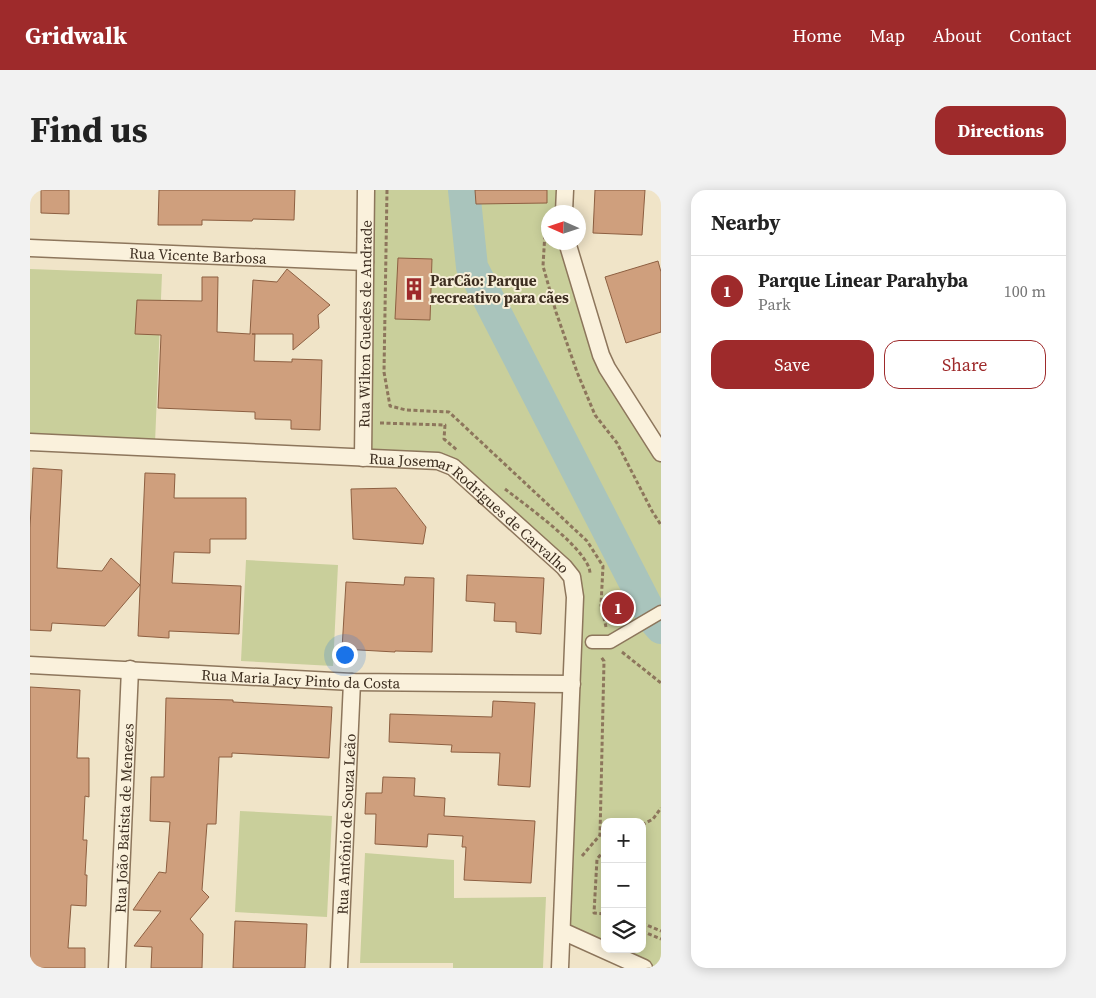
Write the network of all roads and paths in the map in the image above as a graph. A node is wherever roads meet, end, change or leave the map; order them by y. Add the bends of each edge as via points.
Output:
1 (366, 190) edge
2 (387, 190) edge
3 (565, 190) edge
4 (564, 205) edge
5 (30, 248) edge
6 (569, 250) edge
7 (365, 262) junction
8 (375, 422) dead end
9 (30, 442) edge
10 (459, 451) dead end
11 (661, 453) edge
12 (363, 458) junction
13 (498, 482) dead end
14 (590, 578) dead end
15 (661, 612) edge
16 (592, 642) joint
17 (610, 642) junction
18 (30, 665) edge
19 (130, 670) junction
20 (352, 682) junction
21 (661, 683) edge
22 (572, 684) junction
23 (661, 808) edge
24 (646, 823) edge
25 (601, 854) edge
26 (580, 858) dead end
27 (601, 914) edge
28 (646, 925) edge
29 (562, 930) junction
30 (661, 931) edge
31 (646, 933) edge
32 (661, 940) edge
33 (117, 968) edge
34 (339, 968) edge
35 (560, 968) edge
36 (644, 968) edge

1 - 7 street, Rua Wilton Guedes de Andrade
2 - 17 path via 384,372 390,406 449,412 587,541 603,566 601,605
3 - 4 street
5 - 7 street, Rua Vicente Barbosa
6 - 11 street via 607,368
7 - 12 street, Rua Wilton Guedes de Andrade
8 - 10 path via 445,425 444,439
9 - 12 street, Rua Josemar Rodrigues de Carvalho
12 - 22 street, Rua Josemar Rodrigues de Carvalho via 438,461 453,467 567,570 572,578 575,597
13 - 14 path via 574,545 590,569
15 - 17 street
16 - 17 street
16 - 26 path via 604,661 600,835
17 - 21 path
18 - 19 street, Rua Maria Jacy Pinto da Costa
19 - 20 street, Rua Maria Jacy Pinto da Costa
19 - 33 street, Rua João Batista de Menezes
20 - 22 street, Rua Maria Jacy Pinto da Costa
20 - 34 street, Rua Antônio de Souza Leão
22 - 29 street, Rua Josemar Rodrigues de Carvalho
23 - 24 path
25 - 27 path via 597,859 594,913
28 - 30 path
29 - 35 street, Rua Josemar Rodrigues de Carvalho
29 - 36 street
31 - 32 path

